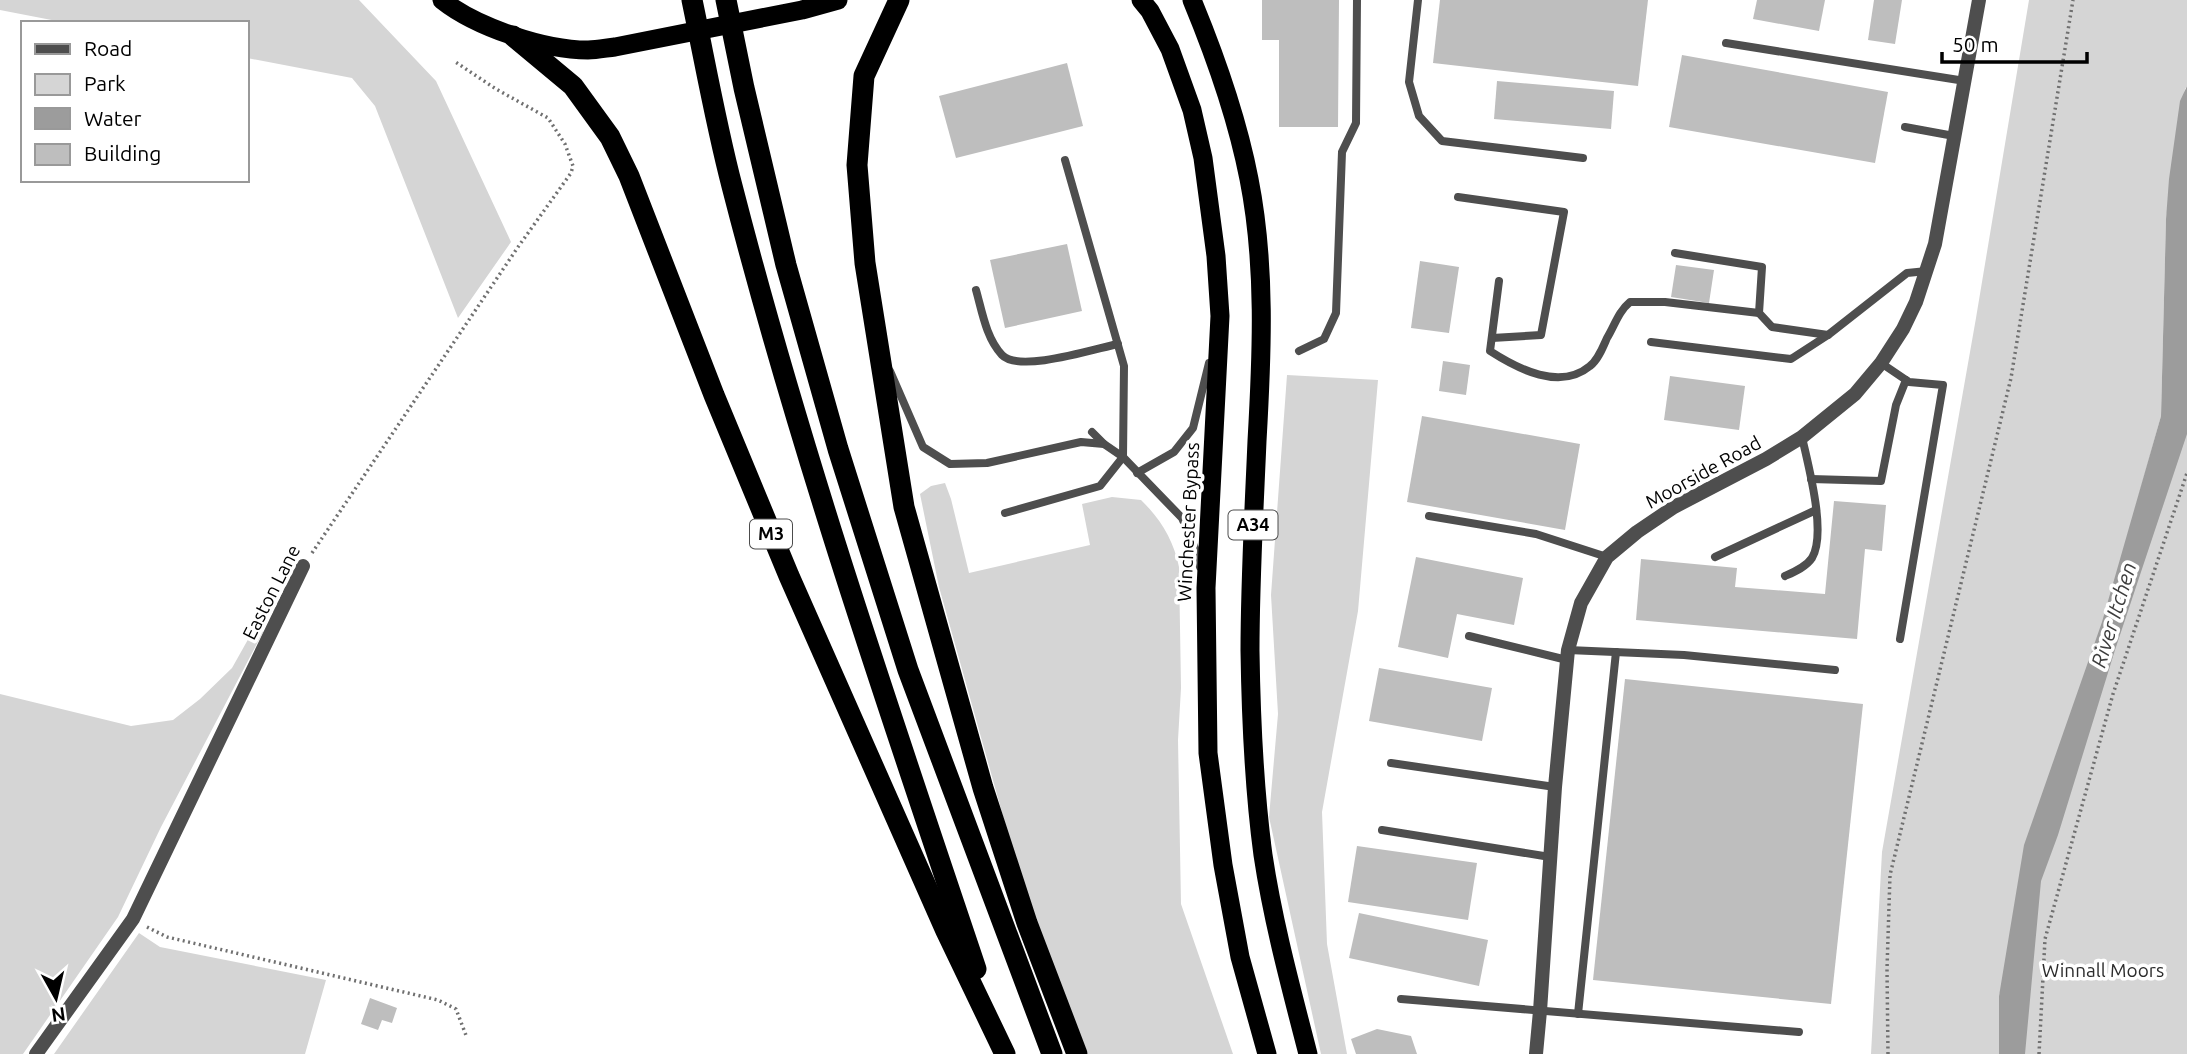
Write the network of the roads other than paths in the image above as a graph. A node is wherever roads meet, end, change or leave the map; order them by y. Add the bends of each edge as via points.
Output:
1 (442, 0) edge
2 (692, 0) edge
3 (726, 0) edge
4 (838, 0) edge
5 (899, 0) edge
6 (1142, 0) edge
7 (1192, 0) edge
8 (1357, 0) edge
9 (1418, 0) edge
10 (1979, 0) edge
11 (513, 36) junction
12 (1726, 43) dead end
13 (1965, 81) junction
14 (1905, 127) dead end
15 (1954, 136) junction
16 (1583, 158) dead end
17 (1065, 160) dead end
18 (1458, 197) dead end
19 (1675, 253) dead end
20 (1927, 271) junction
21 (1499, 281) dead end
22 (976, 290) dead end
23 (1759, 313) junction
24 (1220, 316) junction
25 (1828, 335) junction
26 (875, 336) junction
27 (1492, 338) junction
28 (1651, 342) dead end
29 (1118, 344) junction
30 (1299, 351) dead end
31 (1881, 363) junction
32 (1906, 380) junction
33 (1092, 432) dead end
34 (1802, 437) junction
35 (1104, 443) junction
36 (1123, 457) junction
37 (1136, 473) junction
38 (1811, 479) junction
39 (1816, 510) junction
40 (1005, 513) dead end
41 (1429, 516) dead end
42 (1607, 557) junction
43 (1716, 557) dead end
44 (303, 566) road end
45 (1785, 576) dead end
46 (1206, 588) junction
47 (1469, 636) dead end
48 (1900, 639) dead end
49 (1616, 652) junction
50 (1567, 655) junction
51 (1835, 670) dead end
52 (1391, 763) dead end
53 (1555, 787) junction
54 (1382, 830) dead end
55 (1550, 857) junction
56 (1401, 999) dead end
57 (1540, 1011) junction
58 (1578, 1014) junction
59 (1798, 1032) dead end
60 (36, 1054) edge
61 (1005, 1054) edge
62 (1052, 1054) edge
63 (1077, 1054) edge
64 (1266, 1054) edge
65 (1308, 1054) edge
66 (1536, 1054) edge

1 - 11 highway
2 - 61 highway, M3 via 732,185 798,424
3 - 62 highway via 786,265 842,462 908,670
4 - 11 highway via 588,50
5 - 26 highway via 864,76 857,165
6 - 24 highway, Winchester Bypass / A34 via 1170,49 1192,110 1203,158
7 - 65 highway, A34 via 1234,112 1250,180 1258,248 1262,320 1250,651 1254,756 1263,855 1283,960
8 - 30 lane via 1356,123 1342,152 1336,313 1324,339
9 - 16 lane via 1409,82 1419,116 1442,141
10 - 13 street, Moorside Road
11 - 61 highway, M3 via 573,86 610,136 789,576
12 - 13 lane
13 - 15 street, Moorside Road
14 - 15 lane
15 - 20 street, Moorside Road
17 - 29 lane
18 - 27 lane via 1563,212 1541,335
19 - 23 lane via 1762,267
20 - 25 lane via 1908,273
20 - 31 street, Moorside Road via 1911,311
21 - 27 lane
22 - 29 lane via 990,336 1004,358 1031,362
23 - 25 lane via 1772,327
23 - 27 lane via 1630,302 1620,310 1592,365 1573,375 1549,378 1490,351
24 - 37 lane via 1193,428 1174,452
24 - 46 highway, Winchester Bypass / A34
25 - 28 lane via 1791,359
26 - 35 lane via 923,447 950,464 987,463 1081,442
26 - 63 highway via 904,507 943,647 1027,923
29 - 36 lane via 1124,366
31 - 32 lane
31 - 34 street, Moorside Road via 1855,394
32 - 38 lane via 1896,405 1881,481
32 - 48 lane via 1943,385
33 - 35 lane
34 - 38 lane
34 - 42 street, Moorside Road via 1674,507
35 - 36 lane
36 - 37 lane
36 - 40 lane via 1100,486
37 - 46 lane via 1182,518
38 - 39 lane
39 - 43 lane
39 - 45 lane via 1812,559
41 - 42 lane via 1536,534
42 - 50 street, Moorside Road via 1581,603
44 - 60 street, Easton Lane via 133,919
46 - 64 highway, Winchester Bypass / A34 via 1208,752 1240,957
47 - 50 lane
49 - 50 lane
49 - 51 lane
49 - 58 lane
50 - 53 street, Moorside Road
52 - 53 lane
53 - 55 street, Moorside Road
54 - 55 lane
55 - 57 street, Moorside Road
56 - 57 lane
57 - 58 lane
57 - 66 street, Moorside Road
58 - 59 lane

